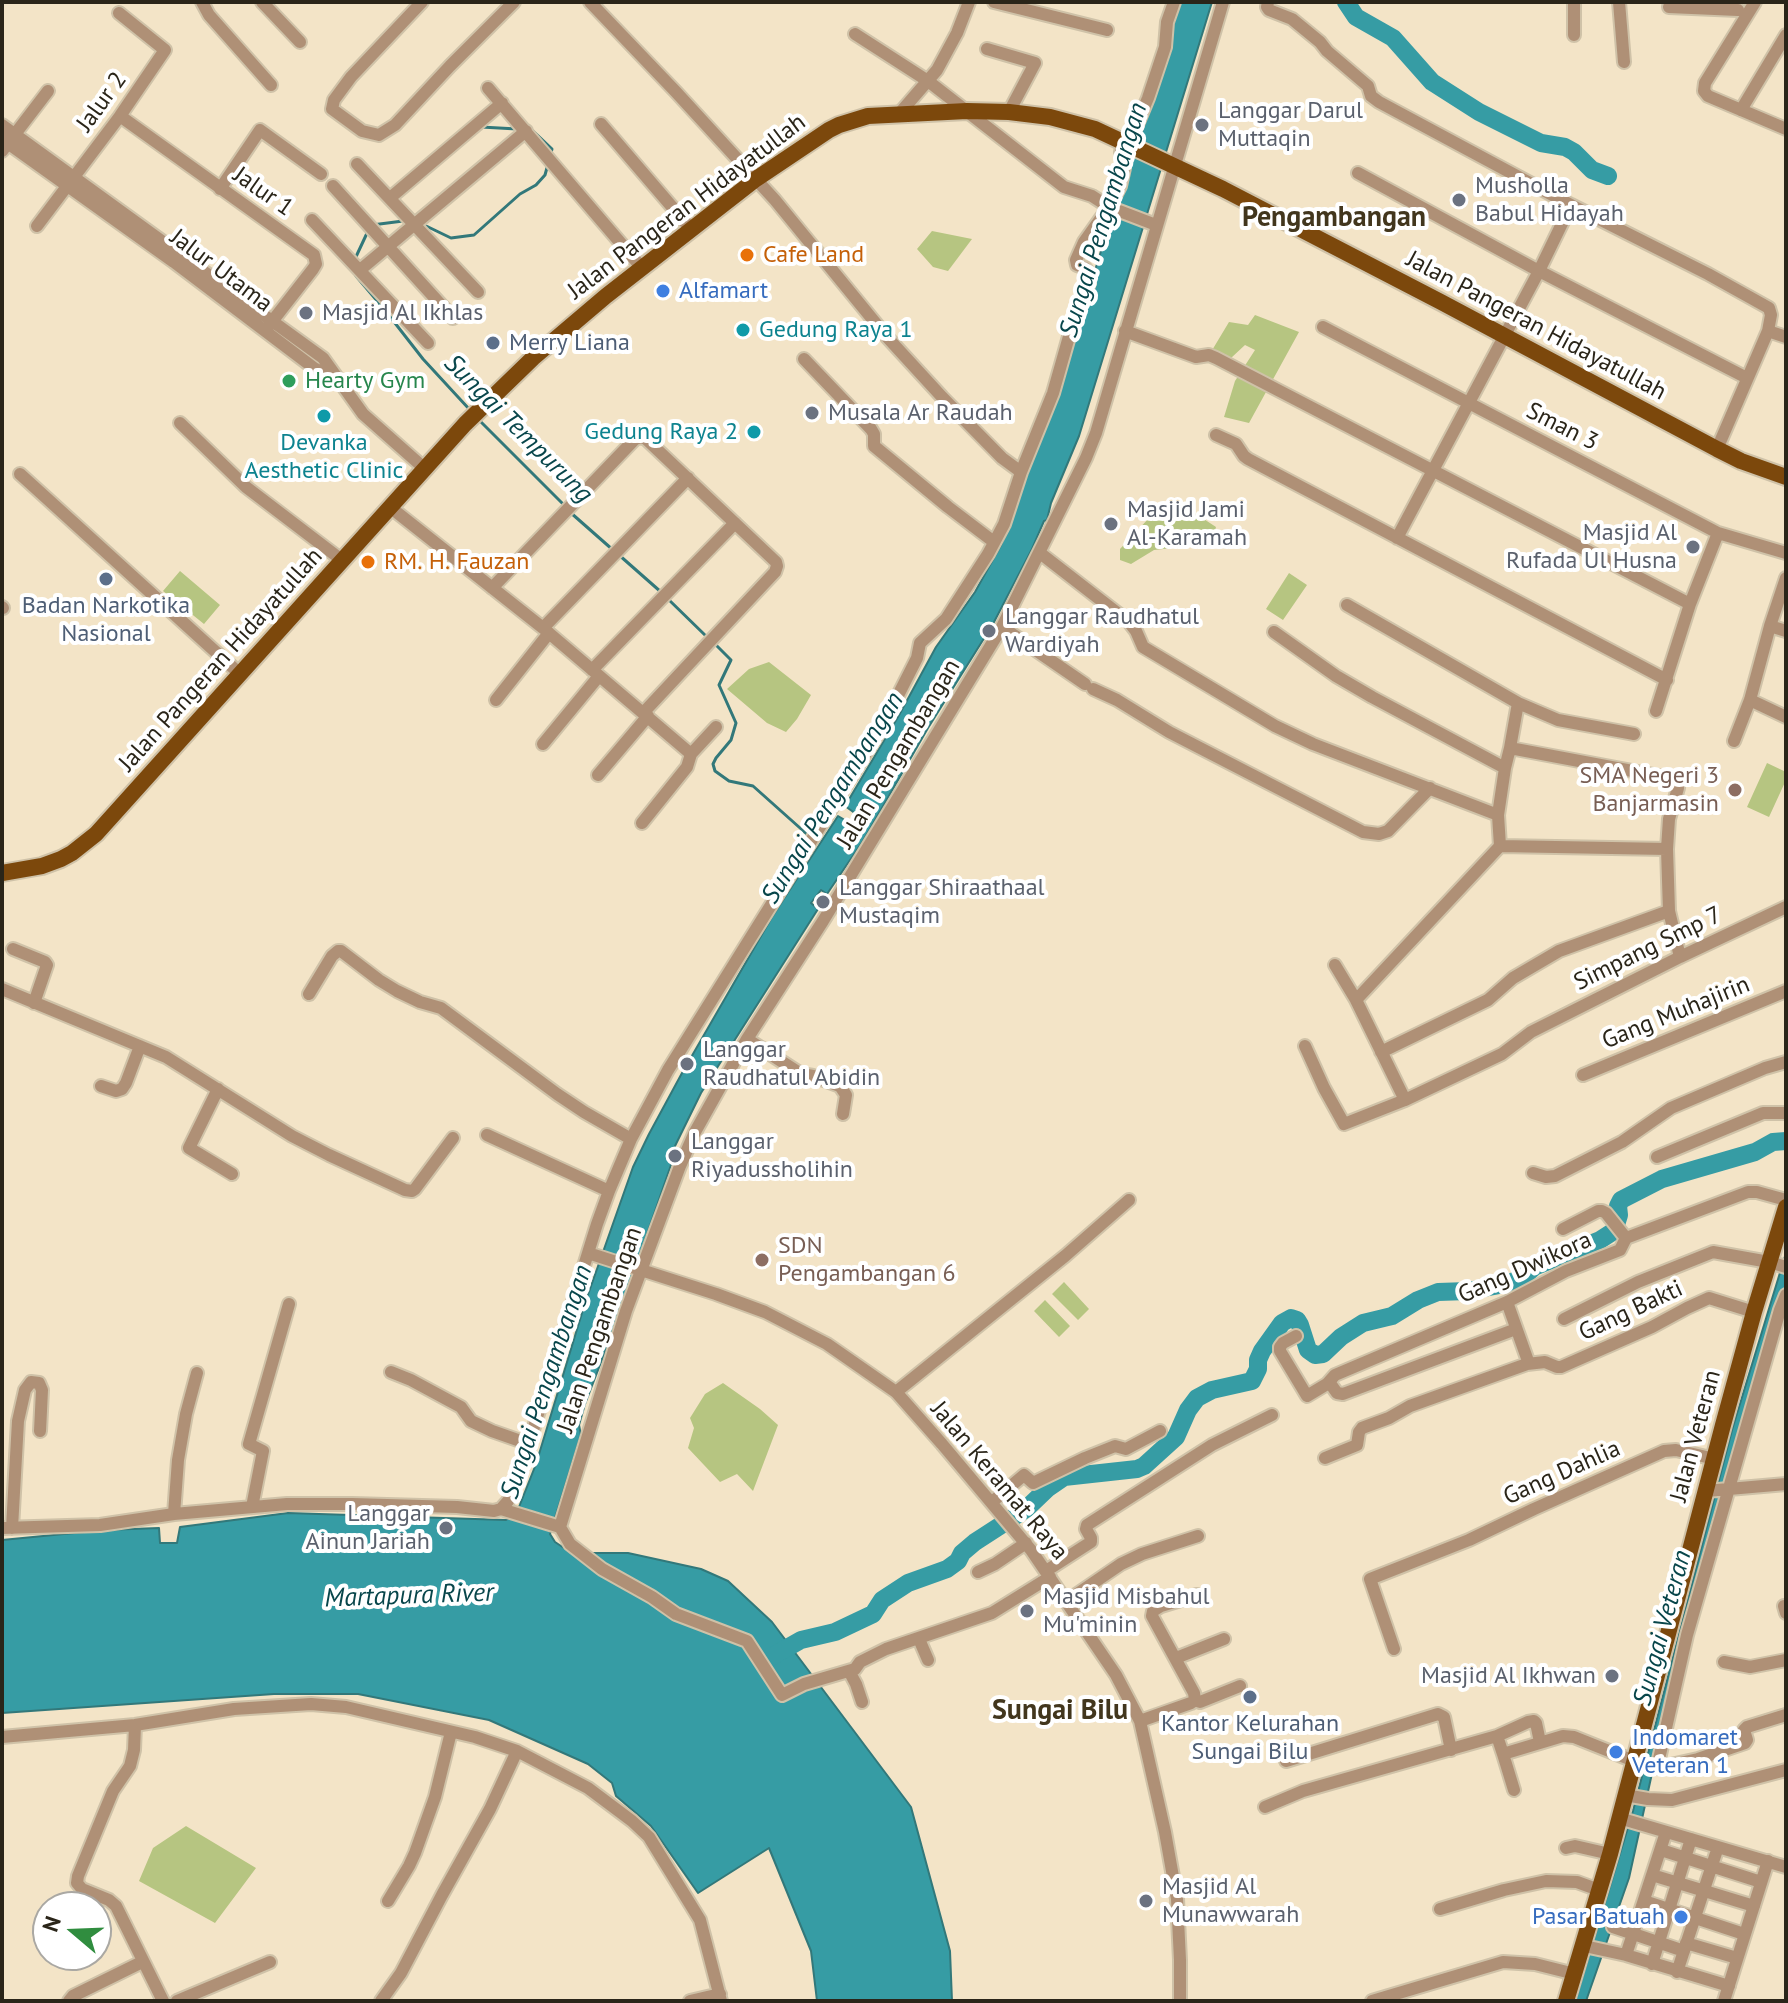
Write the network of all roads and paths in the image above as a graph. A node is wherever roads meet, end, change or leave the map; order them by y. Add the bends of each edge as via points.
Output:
1 (202, 2) edge
2 (262, 2) edge
3 (422, 2) edge
4 (514, 2) edge
5 (590, 2) edge
6 (969, 2) edge
7 (994, 2) edge
8 (1174, 2) edge
9 (1223, 2) edge
10 (1268, 2) edge
11 (1574, 2) edge
12 (1619, 2) edge
13 (1745, 6) edge
14 (1669, 7) dead end
15 (119, 13) dead end
16 (1107, 30) dead end
17 (855, 34) dead end
18 (1574, 35) dead end
19 (1786, 35) edge
20 (300, 42) dead end
21 (987, 49) dead end
22 (1624, 62) dead end
23 (928, 81) junction
24 (271, 85) dead end
25 (488, 88) dead end
26 (48, 91) dead end
27 (502, 103) junction
28 (1741, 110) junction
29 (967, 111) junction
30 (1009, 112) junction
31 (899, 114) junction
32 (120, 116) junction
33 (1784, 123) edge
34 (601, 124) dead end
35 (2, 125) edge
36 (526, 131) junction
37 (7, 142) edge
38 (1129, 145) junction
39 (357, 164) dead end
40 (1170, 164) junction
41 (1358, 173) dead end
42 (321, 174) dead end
43 (756, 179) junction
44 (71, 182) junction
45 (333, 186) dead end
46 (220, 189) junction
47 (390, 198) junction
48 (1571, 205) junction
49 (1111, 208) junction
50 (312, 220) dead end
51 (414, 224) junction
52 (1152, 224) junction
53 (37, 226) dead end
54 (691, 229) junction
55 (387, 246) junction
56 (642, 268) junction
57 (360, 270) junction
58 (1539, 271) junction
59 (478, 292) dead end
60 (453, 318) dead end
61 (268, 326) junction
62 (1323, 327) dead end
63 (1125, 331) junction
64 (1768, 331) junction
65 (1504, 336) junction
66 (1786, 337) edge
67 (428, 343) dead end
68 (804, 359) dead end
69 (1747, 378) junction
70 (1469, 404) junction
71 (180, 423) dead end
72 (1216, 435) dead end
73 (1717, 449) junction
74 (424, 468) junction
75 (1433, 471) junction
76 (1021, 472) junction
77 (20, 474) dead end
78 (1786, 477) edge
79 (688, 478) junction
80 (390, 507) junction
81 (735, 523) junction
82 (1718, 533) junction
83 (1397, 538) junction
84 (994, 542) junction
85 (1040, 553) junction
86 (1786, 553) edge
87 (343, 561) junction
88 (1786, 578) edge
89 (492, 588) junction
90 (1690, 604) junction
91 (1347, 605) dead end
92 (1770, 626) junction
93 (1002, 627) junction
94 (546, 631) junction
95 (1786, 631) edge
96 (1274, 632) dead end
97 (596, 673) junction
98 (240, 674) junction
99 (1667, 680) junction
100 (496, 700) dead end
101 (1750, 700) junction
102 (1518, 703) junction
103 (1656, 711) dead end
104 (646, 714) junction
105 (1786, 717) edge
106 (716, 727) dead end
107 (1634, 734) dead end
108 (1734, 741) dead end
109 (543, 744) dead end
110 (1510, 748) junction
111 (691, 754) junction
112 (1505, 768) junction
113 (598, 775) dead end
114 (1430, 788) junction
115 (1498, 815) junction
116 (642, 823) dead end
117 (1500, 846) junction
118 (1667, 849) junction
119 (2, 873) edge
120 (1786, 907) edge
121 (1669, 911) junction
122 (13, 949) dead end
123 (1680, 957) junction
124 (1335, 965) dead end
125 (2, 989) edge
126 (1786, 991) edge
127 (309, 994) dead end
128 (1356, 1000) junction
129 (34, 1003) junction
130 (747, 1039) junction
131 (140, 1046) junction
132 (1305, 1046) dead end
133 (1381, 1052) junction
134 (1786, 1062) edge
135 (1583, 1075) dead end
136 (101, 1086) dead end
137 (218, 1089) junction
138 (1405, 1100) junction
139 (1786, 1113) edge
140 (843, 1114) dead end
141 (487, 1135) dead end
142 (453, 1138) dead end
143 (631, 1139) junction
144 (1657, 1157) dead end
145 (1533, 1173) dead end
146 (232, 1174) dead end
147 (609, 1191) junction
148 (1129, 1200) dead end
149 (1786, 1200) edge
150 (1786, 1207) edge
151 (1563, 1229) dead end
152 (1624, 1235) junction
153 (593, 1254) junction
154 (1777, 1264) edge
155 (640, 1270) junction
156 (1786, 1295) edge
157 (1507, 1302) junction
158 (289, 1304) dead end
159 (1754, 1312) junction
160 (1564, 1319) dead end
161 (1516, 1329) junction
162 (1296, 1336) dead end
163 (1527, 1364) junction
164 (391, 1372) dead end
165 (197, 1373) dead end
166 (1327, 1384) junction
167 (896, 1392) junction
168 (1272, 1415) dead end
169 (40, 1431) dead end
170 (1160, 1431) dead end
171 (529, 1444) junction
172 (1325, 1458) dead end
173 (1715, 1459) junction
174 (1786, 1484) edge
175 (1719, 1491) junction
176 (992, 1502) junction
177 (252, 1507) junction
178 (507, 1511) junction
179 (174, 1514) junction
180 (558, 1526) junction
181 (7, 1528) edge
182 (1198, 1536) dead end
183 (1026, 1543) junction
184 (978, 1572) dead end
185 (1048, 1574) junction
186 (1197, 1595) dead end
187 (1067, 1601) junction
188 (919, 1639) junction
189 (1224, 1639) dead end
190 (1394, 1649) dead end
191 (1176, 1658) junction
192 (928, 1660) dead end
193 (1786, 1660) edge
194 (1724, 1662) dead end
195 (849, 1671) junction
196 (1240, 1686) dead end
197 (1195, 1700) junction
198 (862, 1702) dead end
199 (1786, 1715) edge
200 (1140, 1721) junction
201 (135, 1725) junction
202 (451, 1732) junction
203 (1497, 1736) junction
204 (2, 1737) edge
205 (1540, 1742) junction
206 (1451, 1750) junction
207 (517, 1751) junction
208 (1503, 1754) junction
209 (1286, 1761) dead end
210 (1648, 1765) junction
211 (1786, 1770) edge
212 (1514, 1790) dead end
213 (1636, 1797) junction
214 (1265, 1807) dead end
215 (1624, 1819) junction
216 (1666, 1832) junction
217 (1691, 1839) junction
218 (1718, 1847) junction
219 (1566, 1848) dead end
220 (1661, 1850) junction
221 (1610, 1854) junction
222 (1686, 1857) junction
223 (1768, 1861) junction
224 (1712, 1866) junction
225 (1786, 1867) edge
226 (1652, 1875) junction
227 (1761, 1882) junction
228 (1678, 1883) junction
229 (1599, 1890) junction
230 (1703, 1890) junction
231 (388, 1901) dead end
232 (1644, 1901) junction
233 (1754, 1906) junction
234 (1440, 1909) dead end
235 (1669, 1909) junction
236 (1695, 1918) junction
237 (1613, 1927) dead end
238 (1633, 1933) junction
239 (1744, 1934) junction
240 (1659, 1941) junction
241 (1586, 1945) junction
242 (1685, 1947) junction
243 (1626, 1955) junction
244 (1737, 1958) junction
245 (142, 1962) junction
246 (270, 1962) dead end
247 (1652, 1964) junction
248 (1677, 1972) junction
249 (1575, 1974) junction
250 (1729, 1986) junction
251 (720, 1998) edge
252 (69, 2001) edge
253 (163, 2001) edge
254 (177, 2001) edge
255 (381, 2001) edge
256 (690, 2001) edge
257 (1180, 2001) edge
258 (1372, 2001) edge
259 (1566, 2001) edge
260 (1724, 2001) edge

1 - 24 street
2 - 20 street
3 - 4 street via 334,100 332,109 371,135 395,125
5 - 43 street
6 - 23 street via 953,42
7 - 16 street
8 - 38 street via 1165,47
9 - 40 street, Jalan Pengambangan
10 - 48 street via 1269,10 1292,19 1320,42 1379,102
11 - 18 street
12 - 22 street
13 - 14 street
13 - 28 street via 1704,87 1708,96
15 - 32 street, Jalur 2 via 165,50
17 - 23 street
19 - 28 street
21 - 30 street via 1035,63
23 - 29 street
23 - 31 street
25 - 27 street
26 - 37 street
27 - 36 street
27 - 47 street
28 - 33 street
29 - 30 main road, Jalan Pangeran Hidayatullah
29 - 31 main road, Jalan Pangeran Hidayatullah
29 - 49 street via 1064,187
30 - 38 main road, Jalan Pangeran Hidayatullah via 1095,129
31 - 43 main road, Jalan Pangeran Hidayatullah via 839,125
32 - 44 street, Jalur 2
32 - 46 street, Jalur 1
34 - 54 street
35 - 37 street, Jalur Utama
36 - 51 street
36 - 56 street
37 - 44 street, Jalur Utama
38 - 40 main road, Jalan Pangeran Hidayatullah
38 - 49 street via 1121,152 1123,174
39 - 47 street
40 - 52 street, Jalan Pengambangan
40 - 65 main road, Jalan Pangeran Hidayatullah
41 - 58 street
42 - 46 street via 260,130
43 - 54 main road, Jalan Pangeran Hidayatullah
43 - 76 street via 905,357
44 - 53 street, Jalur 2
44 - 61 street, Jalur Utama
45 - 55 street
46 - 61 street, Jalur 1 via 314,255 313,269
47 - 51 street
48 - 58 street
48 - 64 street via 1764,304 1771,315
49 - 52 street
49 - 76 street via 1088,235 1076,260 1089,273 1089,283
50 - 57 street
51 - 55 street
51 - 59 street
52 - 63 street, Jalan Pengambangan
54 - 56 main road, Jalan Pangeran Hidayatullah
55 - 57 street
55 - 60 street
56 - 74 main road, Jalan Pangeran Hidayatullah via 533,358
57 - 67 street
58 - 65 street
58 - 69 street
61 - 74 street, Jalur Utama via 323,358 363,414
62 - 70 street, Sman 3
63 - 75 street via 1196,357 1216,358
63 - 85 street, Jalan Pengambangan via 1091,448
64 - 66 street
64 - 69 street
65 - 70 street
65 - 73 main road, Jalan Pangeran Hidayatullah
68 - 84 street via 871,429 874,446
69 - 73 street
70 - 75 street
70 - 82 street, Sman 3
71 - 87 street via 246,487
72 - 83 street via 1236,444 1248,459
73 - 78 main road, Jalan Pangeran Hidayatullah
74 - 80 main road, Jalan Pangeran Hidayatullah
75 - 83 street
75 - 90 street
76 - 84 street
77 - 98 street
79 - 81 street
79 - 89 street via 646,439 635,439
79 - 94 street
80 - 87 main road, Jalan Pangeran Hidayatullah
80 - 89 street
81 - 97 street
81 - 104 street via 777,569
82 - 86 street, Sman 3
82 - 90 street
83 - 99 street
84 - 143 street via 946,619 920,643 881,729 668,1070
85 - 93 street, Jalan Pengambangan
85 - 114 street via 1129,622 1143,647 1292,735
87 - 98 main road, Jalan Pangeran Hidayatullah
88 - 92 street
89 - 94 street
90 - 99 street
91 - 102 street
92 - 95 street
92 - 101 street
93 - 114 street via 1169,732 1363,832 1388,831
93 - 130 street, Jalan Pengambangan
94 - 97 street
94 - 100 street
96 - 112 street via 1336,676
97 - 104 street
97 - 109 street
98 - 119 main road, Jalan Pangeran Hidayatullah via 88,841 50,863
99 - 103 street
101 - 105 street
101 - 108 street
102 - 107 street via 1558,720
102 - 110 street
104 - 111 street
104 - 113 street
106 - 111 street
110 - 112 street
110 - 118 street via 1676,782
111 - 116 street via 687,767
112 - 115 street
114 - 115 street
115 - 117 street
117 - 118 street
117 - 128 street
118 - 121 street
120 - 123 street, Simpang Smp 7
121 - 123 street
121 - 133 street via 1559,951 1488,1000
122 - 129 street via 47,965
123 - 138 street, Simpang Smp 7
124 - 128 street
125 - 129 street
126 - 135 street, Gang Muhajirin
127 - 143 street via 332,956 341,951 397,991 441,1008 577,1107
128 - 133 street
129 - 131 street
130 - 140 street via 801,1074 840,1086 846,1095
130 - 155 street, Jalan Pengambangan via 695,1132
131 - 136 street via 122,1089
131 - 137 street
132 - 138 street, Simpang Smp 7 via 1344,1124
133 - 138 street
134 - 145 street via 1671,1108 1622,1142 1555,1176
137 - 142 street via 292,1136 410,1191
137 - 146 street via 189,1148
139 - 144 street via 1763,1113
141 - 147 street
143 - 147 street
147 - 153 street
148 - 167 street
149 - 152 street, Gang Dwikora via 1748,1192
150 - 154 main road, Jalan Veteran
151 - 152 street via 1598,1211
152 - 157 street, Gang Dwikora via 1620,1250
153 - 155 street, Jalan Keramat Raya
153 - 171 street
154 - 159 main road, Jalan Veteran
154 - 160 street via 1713,1252
155 - 167 street, Jalan Keramat Raya via 789,1323
155 - 180 street, Jalan Pengambangan
156 - 175 street
157 - 161 street
157 - 166 street, Gang Dwikora via 1335,1375
158 - 177 street via 249,1444 263,1451
159 - 163 street, Gang Bakti via 1709,1298 1561,1367
159 - 173 main road, Jalan Veteran
161 - 163 street
161 - 166 street via 1343,1394
162 - 166 street, Gang Dwikora via 1280,1351 1302,1398
163 - 172 street via 1362,1428 1357,1445
164 - 171 street via 461,1407 471,1421
165 - 179 street via 178,1460
167 - 176 street, Jalan Keramat Raya
168 - 185 street via 1212,1445 1087,1525 1091,1542
169 - 181 street via 42,1390 33,1381 25,1390 18,1421
170 - 176 street via 1033,1483 1024,1475
171 - 178 street
173 - 175 main road, Jalan Veteran
173 - 190 street, Gang Dahlia via 1664,1451 1370,1579
174 - 175 street
175 - 210 main road, Jalan Veteran
175 - 210 street via 1687,1635
176 - 183 street, Jalan Keramat Raya
177 - 178 street via 336,1504
177 - 179 street
178 - 180 street
179 - 181 street via 100,1525
180 - 195 street via 570,1544 602,1569 676,1614 747,1641 782,1695
182 - 187 street via 1121,1564
183 - 184 street
183 - 185 street, Jalan Keramat Raya
185 - 187 street, Jalan Keramat Raya
185 - 188 street via 992,1613
186 - 191 street via 1152,1614
187 - 200 street, Jalan Keramat Raya
188 - 192 street
188 - 195 street via 886,1649
189 - 191 street
191 - 197 street
193 - 194 street via 1750,1667
195 - 198 street
196 - 197 street
197 - 200 street
199 - 210 street via 1745,1729 1745,1743 1698,1759
200 - 257 street, Jalan Keramat Raya via 1177,1899
201 - 202 street via 209,1712 311,1704
201 - 204 street
201 - 245 street via 130,1766 113,1791 76,1880 82,1889 116,1906
202 - 207 street
202 - 231 street via 415,1853
203 - 205 street via 1534,1721
203 - 206 street
203 - 208 street
205 - 208 street
205 - 210 street via 1574,1737
206 - 209 street via 1444,1717 1438,1714
206 - 214 street via 1303,1791
207 - 251 street via 588,1788 649,1837 700,1920
207 - 255 street via 401,1973
208 - 212 street
210 - 213 main road, Jalan Veteran
211 - 213 street via 1672,1800
213 - 215 main road, Jalan Veteran
215 - 216 street
215 - 221 main road, Jalan Veteran
216 - 217 street
216 - 220 street
217 - 218 street
217 - 222 street
218 - 223 street
218 - 224 street
219 - 221 street
220 - 222 street
220 - 226 street
221 - 229 main road, Jalan Veteran
222 - 224 street
222 - 228 street
223 - 225 street
223 - 227 street
224 - 227 street
224 - 230 street
226 - 228 street
226 - 232 street
227 - 233 street
228 - 230 street
228 - 235 street
229 - 234 street via 1577,1882 1546,1881
229 - 241 main road, Jalan Veteran
230 - 233 street
230 - 236 street
232 - 235 street
232 - 238 street
233 - 239 street
235 - 236 street
235 - 240 street
236 - 239 street
236 - 242 street
237 - 238 street
238 - 240 street
238 - 243 street
239 - 244 street
240 - 242 street
240 - 247 street
241 - 243 street
241 - 249 main road, Jalan Veteran
242 - 244 street
242 - 248 street
243 - 247 street
244 - 250 street
245 - 252 street
245 - 253 street
246 - 254 street
247 - 248 street
248 - 250 street
249 - 258 street via 1503,1962
249 - 259 main road, Jalan Veteran
250 - 260 street
251 - 256 street

